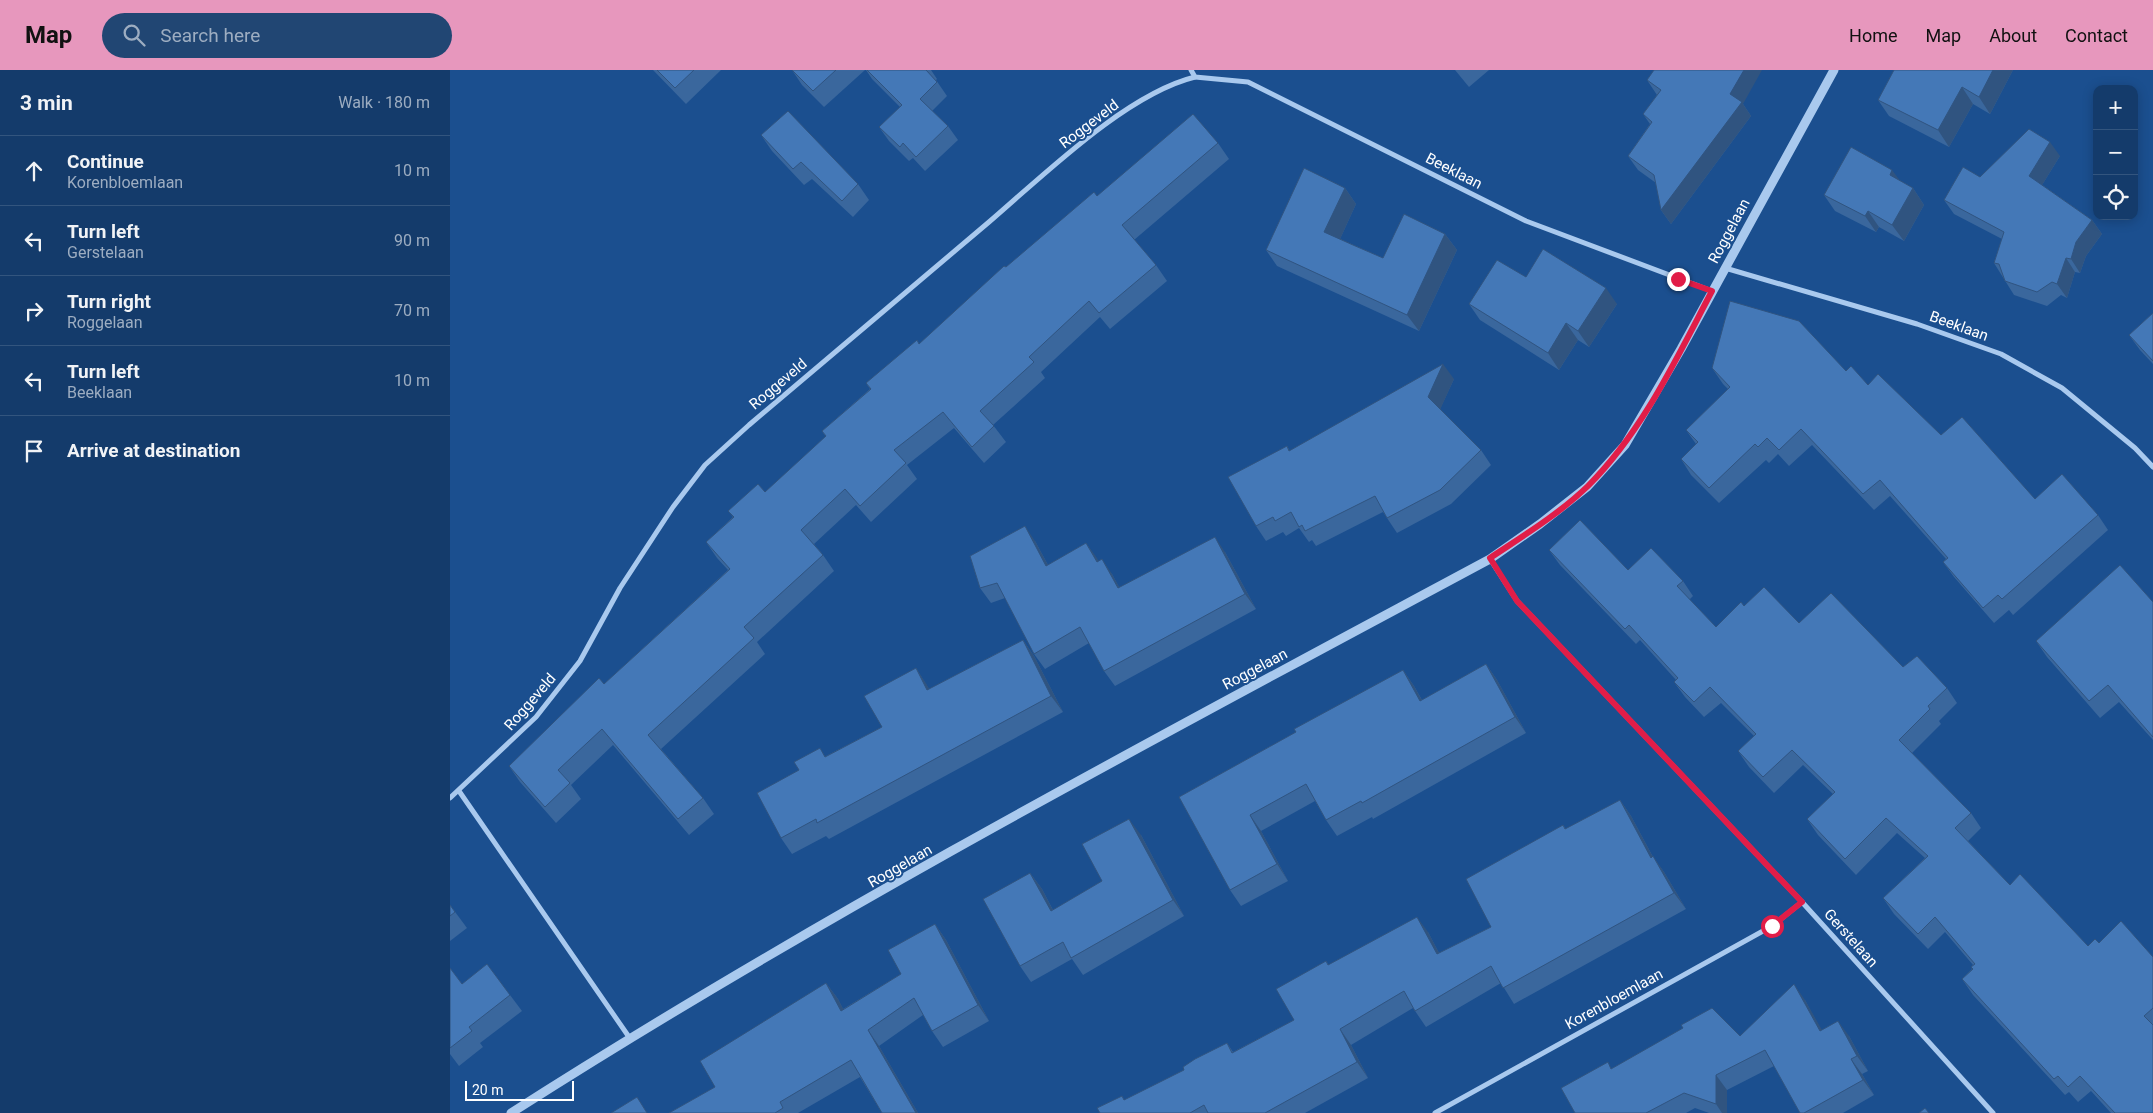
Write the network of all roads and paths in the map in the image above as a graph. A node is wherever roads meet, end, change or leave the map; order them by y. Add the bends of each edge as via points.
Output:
1 (1191, 70) edge
2 (1834, 70) edge
3 (1195, 77) junction
4 (1726, 268) junction
5 (1712, 291) junction
6 (2153, 467) edge
7 (1490, 558) junction
8 (459, 791) junction
9 (450, 798) edge
10 (1802, 902) junction
11 (629, 1037) junction
12 (511, 1113) edge
13 (1435, 1113) edge
14 (1993, 1113) edge

1 - 3 street
2 - 4 street, Roggelaan
3 - 5 street, Beeklaan via 1248,82 1526,221
3 - 8 street, Roggeveld via 1148,96 1081,144 705,465 620,588 580,661 536,717
4 - 5 street, Roggelaan
4 - 6 street, Beeklaan via 1917,324 2001,354 2062,388 2135,448
5 - 7 street, Roggelaan via 1625,444 1587,487
7 - 10 street, Gerstelaan via 1517,601
7 - 11 street, Roggelaan via 1050,796
8 - 9 street, Roggeveld
8 - 11 street
10 - 13 street, Korenbloemlaan via 1772,926
10 - 14 street, Gerstelaan
11 - 12 street, Roggelaan

